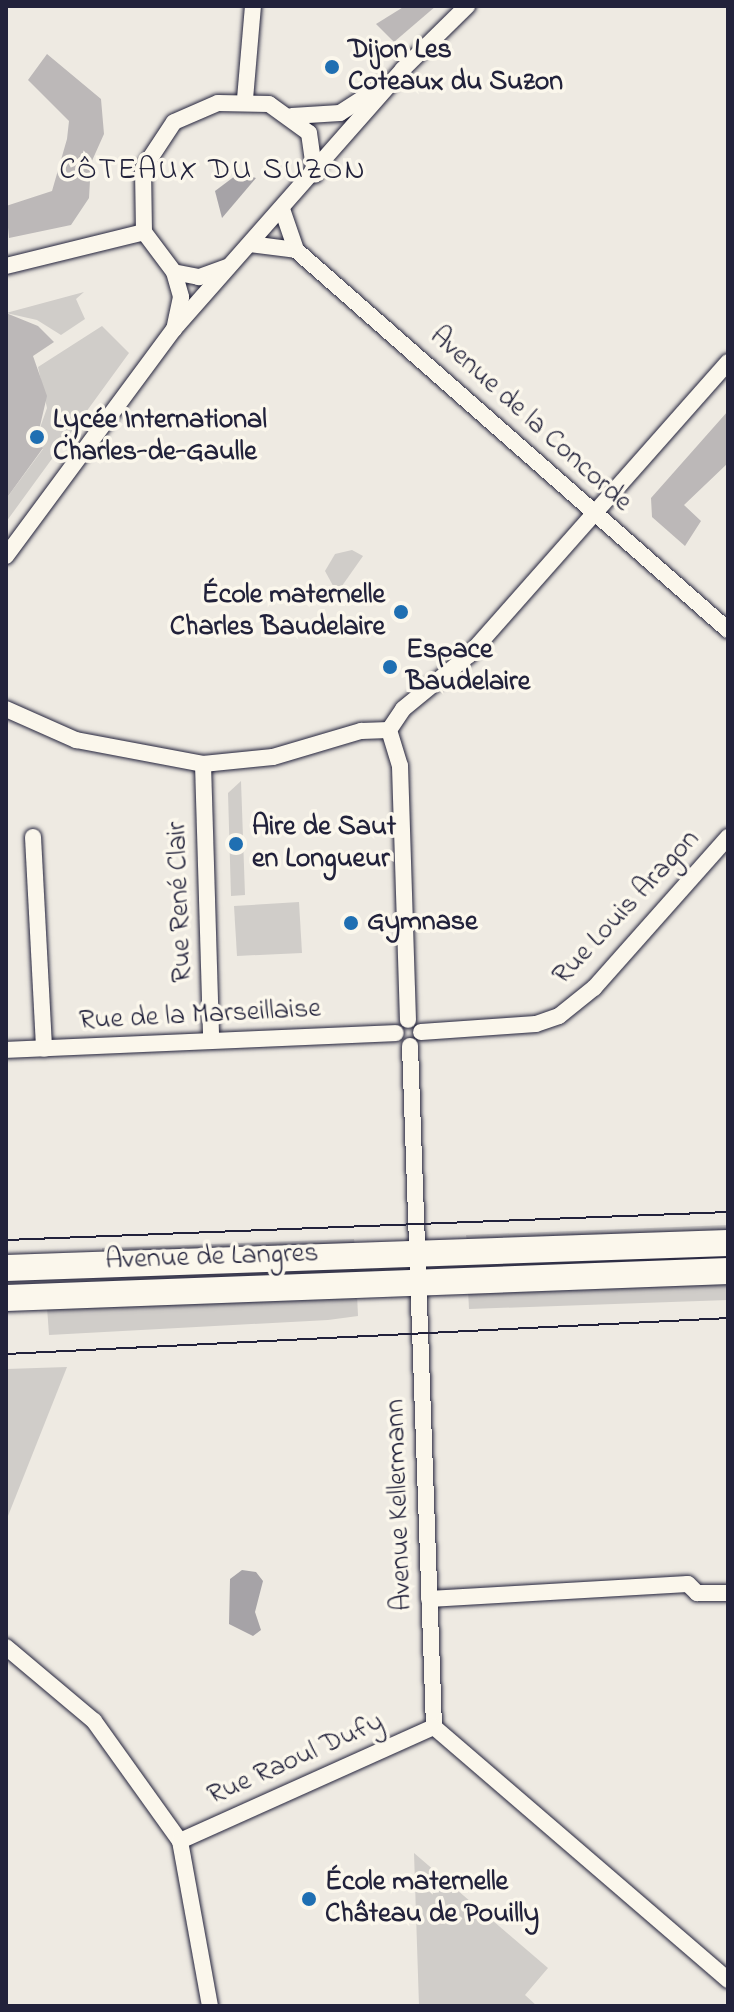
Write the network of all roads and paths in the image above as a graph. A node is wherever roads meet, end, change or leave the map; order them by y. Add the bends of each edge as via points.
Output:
1 (253, 6) edge
2 (467, 6) edge
3 (399, 74) junction
4 (245, 99) junction
5 (292, 116) junction
6 (315, 175) junction
7 (282, 209) junction
8 (144, 232) junction
9 (250, 244) junction
10 (296, 250) junction
11 (6, 266) edge
12 (229, 266) junction
13 (174, 272) junction
14 (174, 329) junction
15 (728, 362) edge
16 (596, 513) junction
17 (6, 556) edge
18 (728, 630) edge
19 (6, 709) edge
20 (389, 730) junction
21 (203, 764) junction
22 (33, 837) dead end
23 (728, 837) edge
24 (408, 1020) junction
25 (421, 1032) junction
26 (396, 1033) junction
27 (211, 1039) junction
28 (410, 1046) junction
29 (44, 1049) junction
30 (6, 1050) edge
31 (728, 1243) edge
32 (420, 1254) junction
33 (6, 1268) edge
34 (728, 1271) edge
35 (420, 1282) junction
36 (6, 1298) edge
37 (728, 1593) edge
38 (429, 1599) junction
39 (6, 1647) edge
40 (434, 1727) junction
41 (180, 1841) junction
42 (728, 1980) edge
43 (210, 2006) edge

1 - 4 street
2 - 3 street
3 - 5 street via 340,113
3 - 6 street
4 - 5 street
4 - 8 street via 192,111 155,143 141,184
5 - 6 street via 309,133
6 - 7 street
7 - 9 street
7 - 10 street, Avenue de la Concorde
8 - 11 street
8 - 13 street
9 - 10 street
9 - 12 street
10 - 16 street, Avenue de la Concorde
12 - 13 street via 199,277
12 - 14 street
13 - 14 street via 181,297
14 - 17 street
15 - 16 street
16 - 18 street, Avenue de la Concorde
16 - 20 street via 469,655 403,709
19 - 21 street via 76,740
20 - 21 street via 361,731 273,757
20 - 24 street via 400,766
21 - 27 street, Rue René Clair
22 - 29 street
23 - 25 street, Rue Louis Aragon via 594,988 559,1016 536,1024
24 - 25 street
24 - 26 street
25 - 28 street
26 - 27 street, Rue de la Marseillaise
26 - 28 street
27 - 29 street, Rue de la Marseillaise
28 - 32 street
29 - 30 street, Rue de la Marseillaise
31 - 32 main road, Avenue de Langres
32 - 33 main road, Avenue de Langres
32 - 35 street
34 - 35 main road, Avenue de Langres
35 - 36 main road, Avenue de Langres
35 - 38 street, Avenue Kellermann
37 - 38 street via 697,1593 688,1584
38 - 40 street, Avenue Kellermann
39 - 41 street via 94,1721
40 - 41 street, Rue Raoul Dufy
40 - 42 street
41 - 43 street

